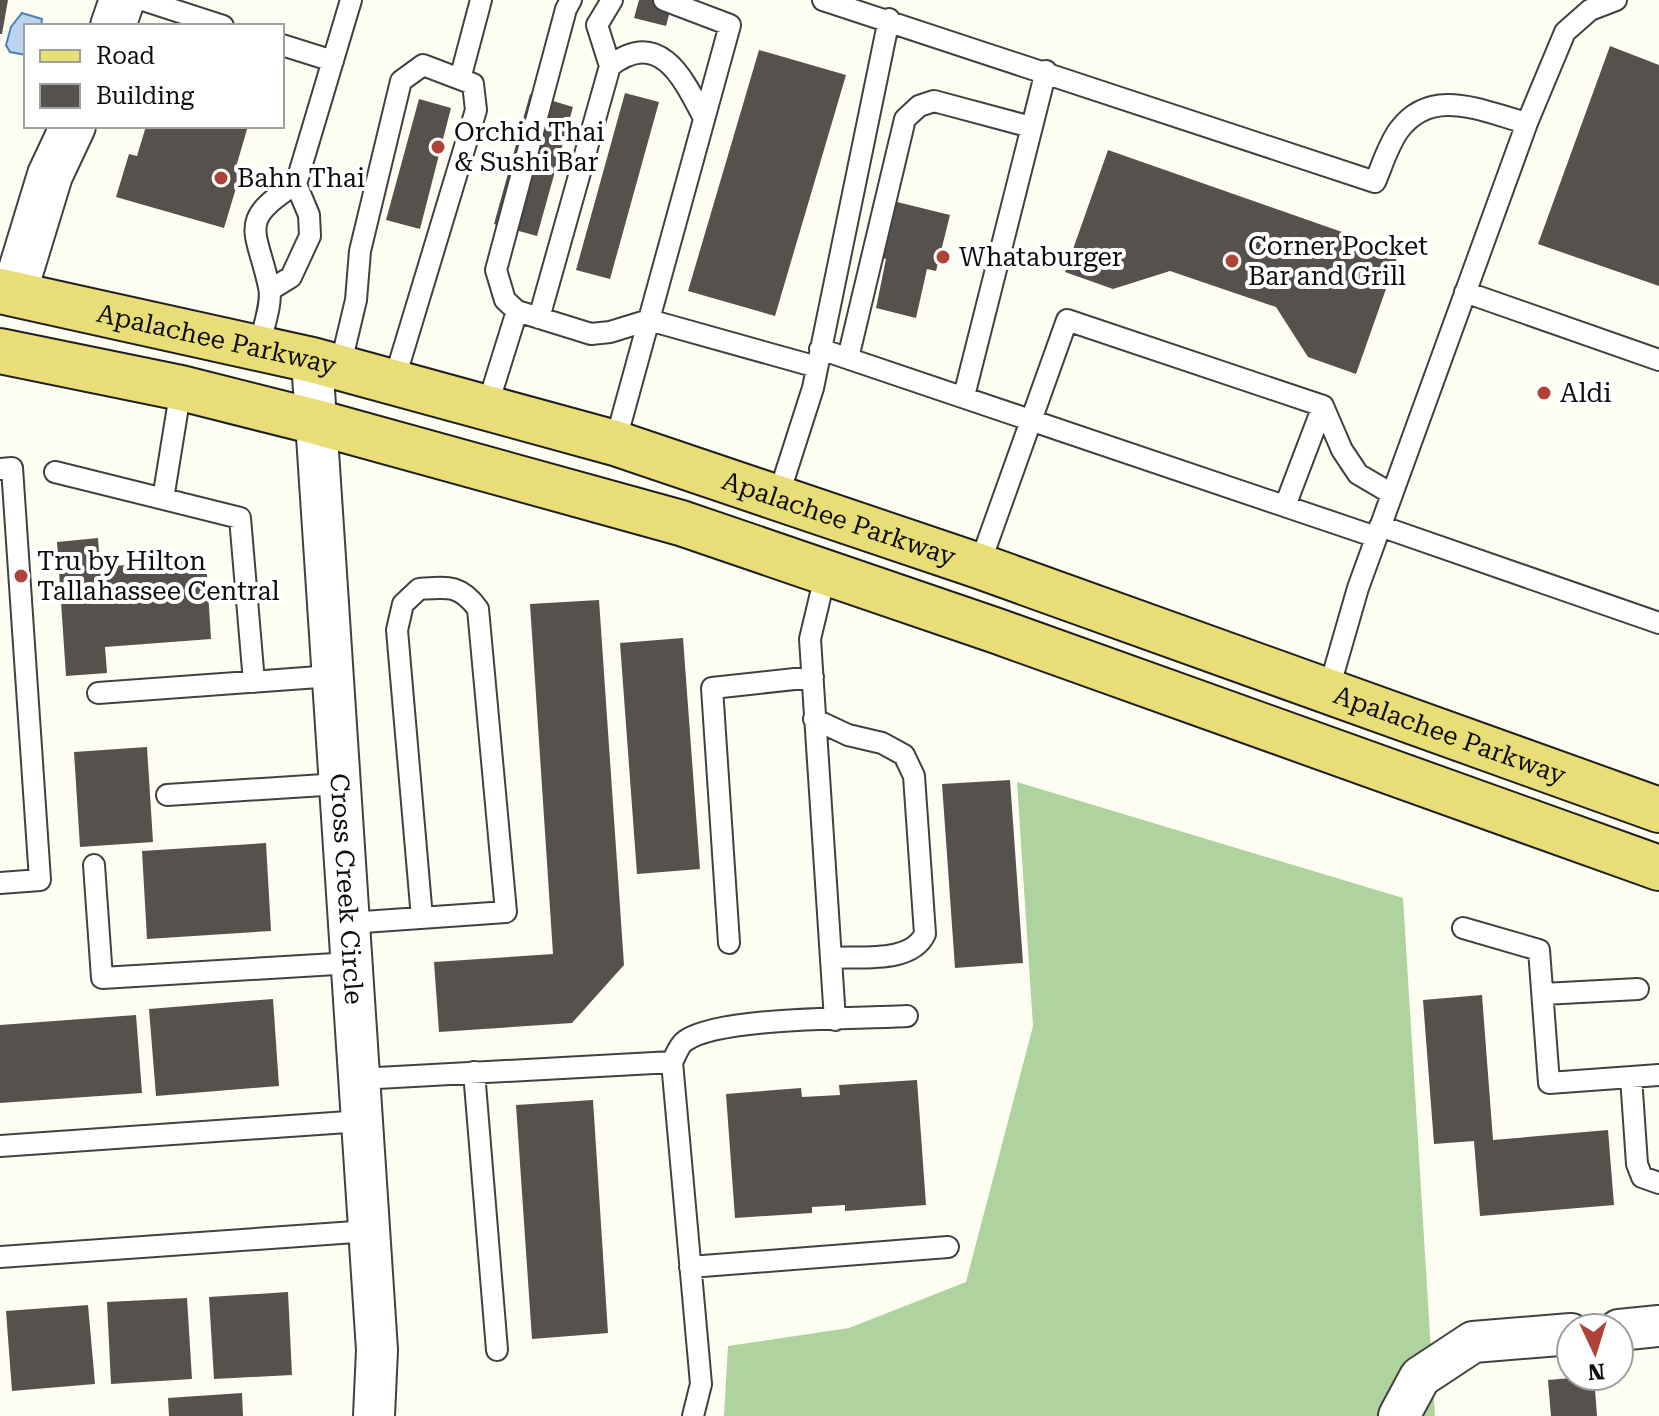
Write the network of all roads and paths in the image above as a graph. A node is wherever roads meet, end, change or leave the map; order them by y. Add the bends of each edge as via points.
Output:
1 (122, 0) edge
2 (143, 0) edge
3 (351, 0) edge
4 (481, 0) edge
5 (571, 0) edge
6 (612, 0) edge
7 (664, 0) edge
8 (823, 0) edge
9 (1616, 0) edge
10 (889, 19) junction
11 (114, 24) edge
12 (217, 24) edge
13 (284, 46) edge
14 (333, 61) junction
15 (610, 66) junction
16 (1046, 71) junction
17 (460, 79) junction
18 (704, 118) junction
19 (1527, 123) junction
20 (1031, 127) junction
21 (72, 128) edge
22 (296, 184) junction
23 (270, 290) junction
24 (7, 292) edge
25 (1465, 292) junction
26 (517, 311) junction
27 (539, 318) junction
28 (649, 320) junction
29 (259, 348) junction
30 (0, 351) edge
31 (818, 358) junction
32 (848, 358) junction
33 (1659, 360) edge
34 (326, 364) junction
35 (394, 381) junction
36 (181, 388) junction
37 (964, 396) junction
38 (1323, 406) junction
39 (487, 407) junction
40 (1031, 418) junction
41 (316, 422) junction
42 (615, 443) junction
43 (0, 469) edge
44 (55, 472) dead end
45 (1392, 494) junction
46 (778, 497) junction
47 (163, 499) junction
48 (1285, 506) junction
49 (1378, 532) junction
50 (979, 566) junction
51 (826, 572) junction
52 (1659, 623) edge
53 (332, 676) junction
54 (813, 677) junction
55 (254, 682) junction
56 (1328, 692) junction
57 (98, 693) dead end
58 (814, 719) junction
59 (339, 784) junction
60 (167, 795) dead end
61 (1659, 810) edge
62 (94, 865) dead end
63 (1659, 868) edge
64 (0, 883) edge
65 (422, 918) junction
66 (349, 923) junction
67 (1463, 928) dead end
68 (729, 943) dead end
69 (831, 958) junction
70 (352, 963) junction
71 (1638, 989) dead end
72 (1543, 994) junction
73 (907, 1016) dead end
74 (835, 1020) junction
75 (672, 1062) junction
76 (474, 1072) junction
77 (1659, 1075) edge
78 (1631, 1077) junction
79 (359, 1079) junction
80 (362, 1121) junction
81 (0, 1146) edge
82 (1659, 1183) edge
83 (369, 1231) junction
84 (948, 1247) dead end
85 (0, 1257) edge
86 (690, 1267) junction
87 (1659, 1326) edge
88 (1635, 1328) edge
89 (1555, 1335) edge
90 (497, 1350) dead end
91 (374, 1416) edge
92 (693, 1416) edge
93 (1399, 1416) edge

1 - 11 street
2 - 12 lane
3 - 14 lane
4 - 17 lane
5 - 26 lane via 496,270 505,300
6 - 15 lane via 597,25
7 - 18 lane via 730,25
8 - 10 lane
9 - 19 lane via 1590,10 1565,32
10 - 16 lane
10 - 31 lane
13 - 14 lane
14 - 22 lane
15 - 18 lane via 626,53 644,51 663,58 682,77
15 - 27 lane
16 - 19 lane via 1375,182 1398,131 1419,111 1447,102
16 - 20 lane
17 - 34 lane via 423,65 401,81 360,251 356,300
17 - 35 lane via 473,84 476,110
18 - 28 lane
19 - 25 lane
20 - 32 lane via 934,101 905,119
20 - 37 lane
21 - 24 street
22 - 23 lane via 309,215 310,236 291,277
22 - 23 lane via 265,203 254,232
23 - 29 lane
24 - 29 main road, Apalachee Parkway
25 - 33 lane
25 - 45 lane
26 - 27 lane
26 - 39 lane
27 - 28 lane via 591,334
28 - 31 lane
28 - 42 lane
29 - 34 main road, Apalachee Parkway
30 - 36 main road, Apalachee Parkway
31 - 32 lane
31 - 46 lane
32 - 37 lane
34 - 35 main road, Apalachee Parkway
34 - 41 street, Cross Creek Circle
35 - 39 main road, Apalachee Parkway
36 - 41 main road, Apalachee Parkway
36 - 47 lane
37 - 40 lane
38 - 40 lane via 1067,320
38 - 45 lane via 1358,474
38 - 48 lane
39 - 42 main road, Apalachee Parkway
40 - 48 lane
40 - 50 lane
41 - 51 main road, Apalachee Parkway via 564,489
41 - 53 street, Cross Creek Circle
42 - 46 main road, Apalachee Parkway
43 - 64 lane via 12,468 40,880
44 - 47 lane
45 - 49 lane
46 - 50 main road, Apalachee Parkway
47 - 55 lane via 240,518
48 - 49 lane
49 - 52 lane
49 - 56 lane
50 - 56 main road, Apalachee Parkway
51 - 54 lane via 810,639
51 - 63 main road, Apalachee Parkway
53 - 55 lane
53 - 59 street, Cross Creek Circle
54 - 58 lane
54 - 68 lane via 712,688
55 - 57 lane
56 - 61 main road, Apalachee Parkway
58 - 69 lane
58 - 69 lane via 904,755 914,776 925,934 919,948
59 - 60 lane
59 - 66 street, Cross Creek Circle
62 - 70 lane via 102,978
65 - 65 lane via 397,630 403,604 419,589 447,587 467,593 478,609 506,912
65 - 66 lane
66 - 70 street, Cross Creek Circle
67 - 72 lane via 1539,950
69 - 74 lane
70 - 79 street, Cross Creek Circle
71 - 72 lane
72 - 78 lane via 1549,1083
73 - 74 lane
74 - 75 lane via 730,1026 682,1042
75 - 76 lane
75 - 86 lane
76 - 79 lane
76 - 90 lane
77 - 78 lane
78 - 82 lane via 1637,1164 1642,1177
79 - 80 street, Cross Creek Circle
80 - 81 lane
80 - 83 street, Cross Creek Circle
83 - 85 lane
83 - 91 street, Cross Creek Circle via 377,1350
84 - 86 lane
86 - 92 lane via 701,1384
87 - 88 street
89 - 93 street via 1473,1342 1420,1377

